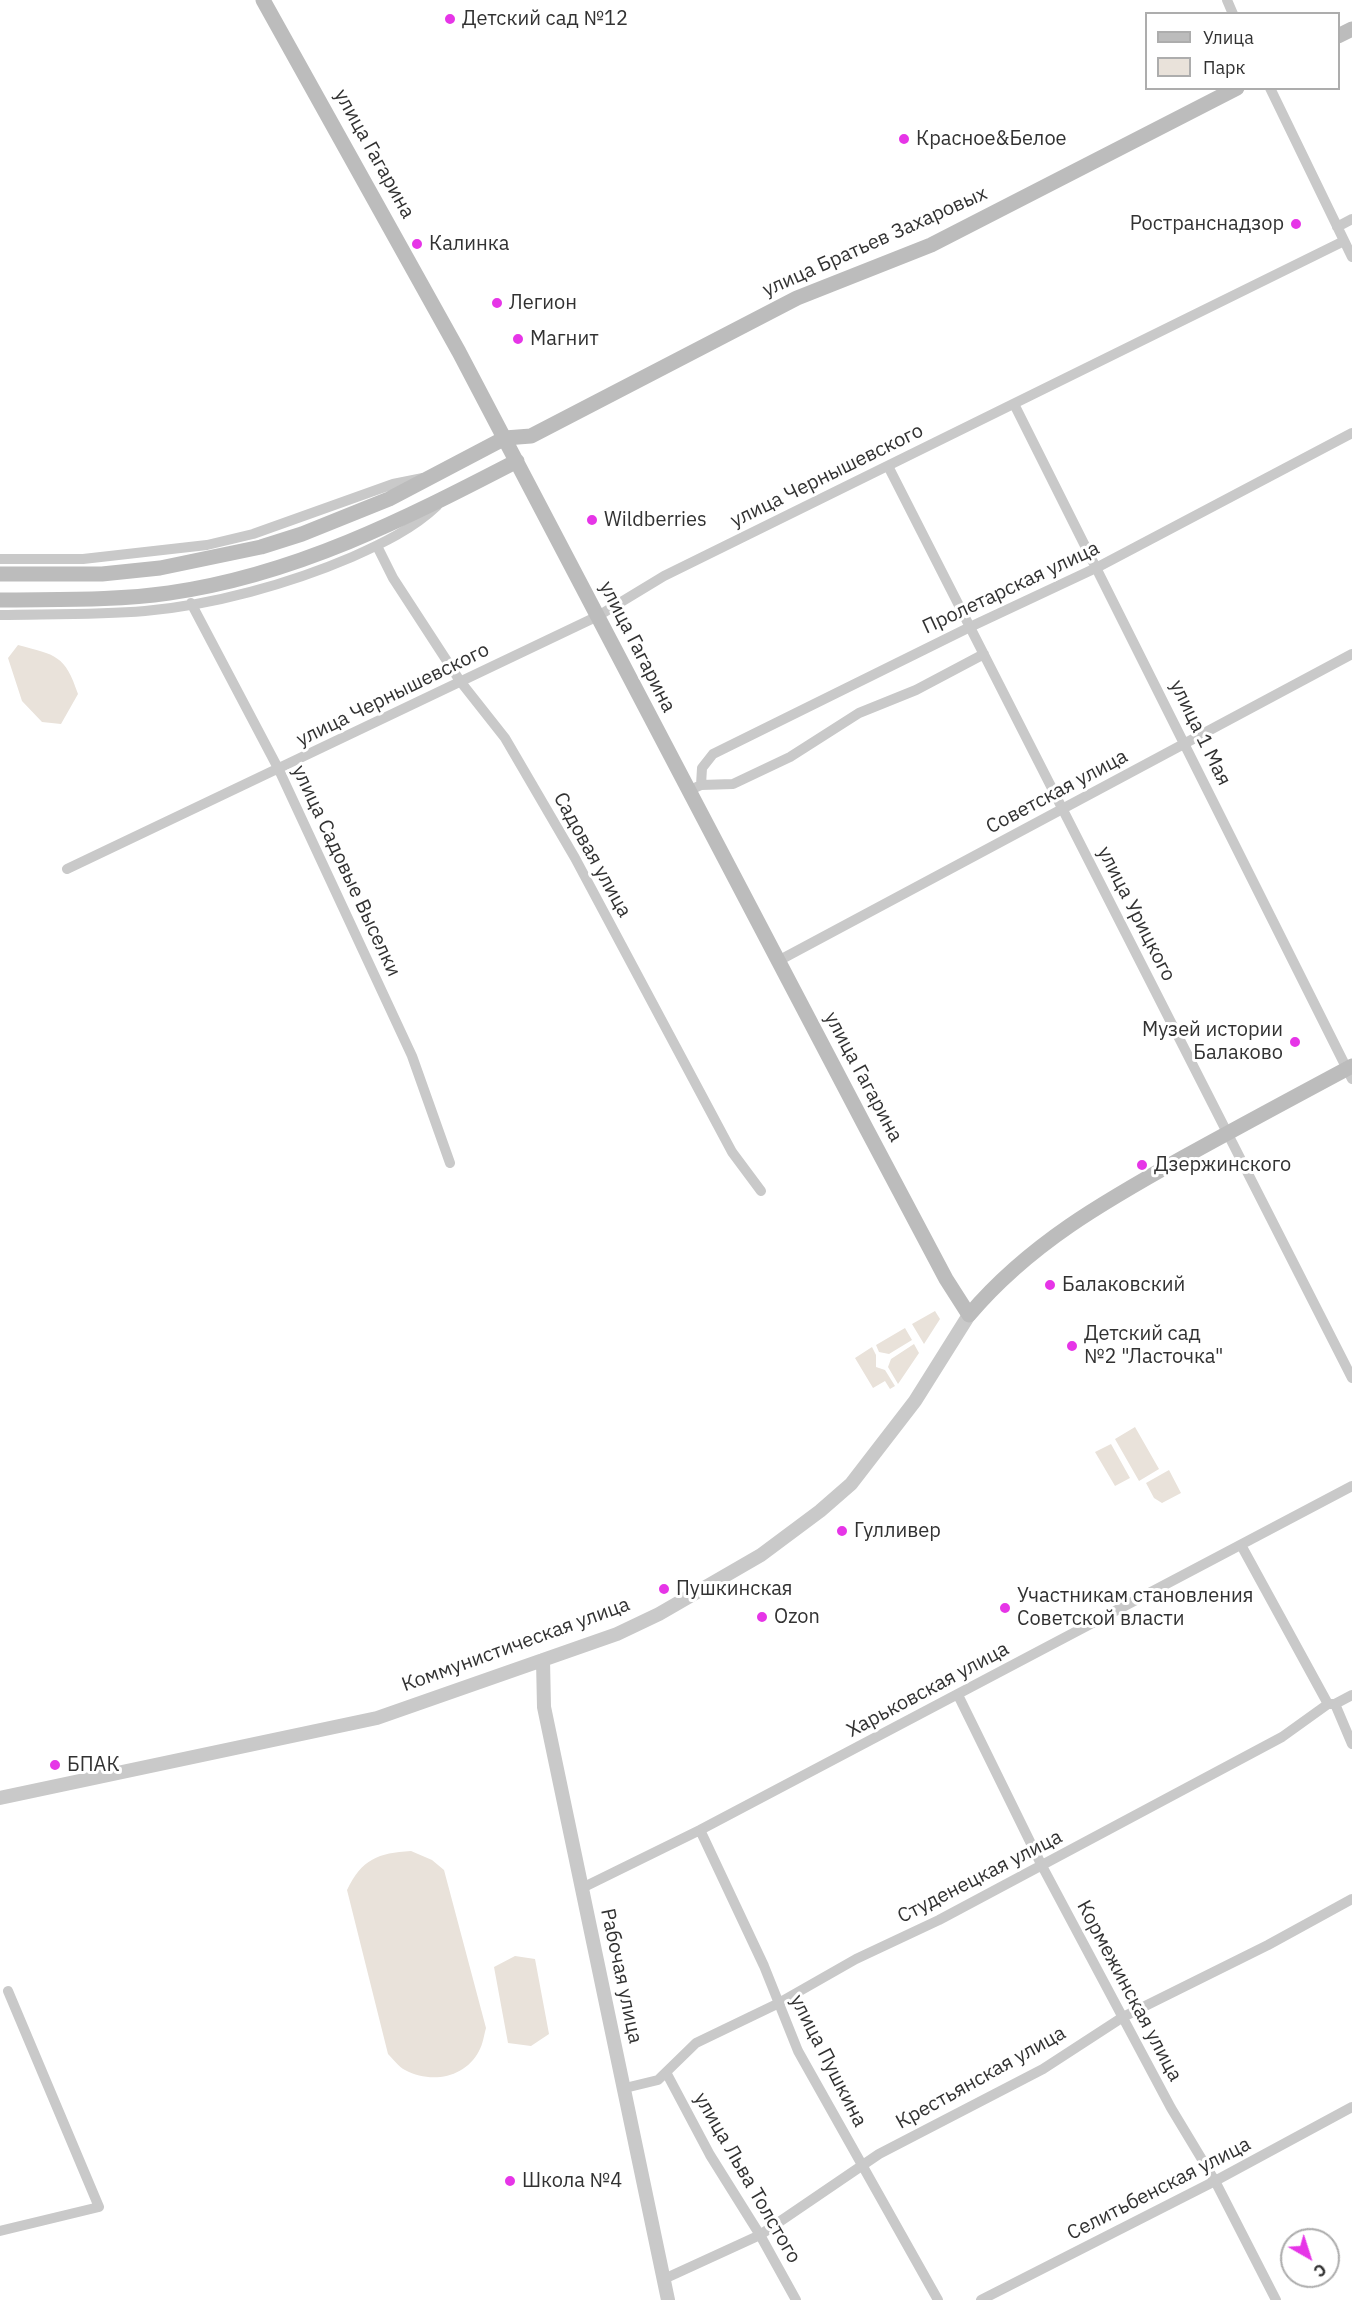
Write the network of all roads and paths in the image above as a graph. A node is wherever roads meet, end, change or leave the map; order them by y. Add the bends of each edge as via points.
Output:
1 (263, 0) edge
2 (1233, 90) edge
3 (1271, 90) edge
4 (1352, 219) edge
5 (1337, 227) junction
6 (1344, 241) junction
7 (1352, 257) edge
8 (1014, 404) junction
9 (1352, 433) edge
10 (531, 436) junction
11 (505, 438) junction
12 (517, 461) junction
13 (888, 466) junction
14 (435, 476) junction
15 (446, 498) junction
16 (377, 546) junction
17 (0, 559) edge
18 (1098, 567) junction
19 (0, 574) edge
20 (0, 600) edge
21 (191, 603) junction
22 (0, 615) edge
23 (598, 616) junction
24 (970, 627) junction
25 (984, 654) junction
26 (1352, 654) edge
27 (460, 681) junction
28 (1185, 744) junction
29 (279, 770) junction
30 (694, 788) junction
31 (1062, 809) junction
32 (67, 869) dead end
33 (778, 961) junction
34 (1350, 1071) edge
35 (1228, 1133) junction
36 (450, 1163) dead end
37 (761, 1191) dead end
38 (969, 1315) junction
39 (1352, 1378) edge
40 (1352, 1486) edge
41 (1241, 1545) junction
42 (543, 1660) junction
43 (958, 1695) junction
44 (1352, 1695) edge
45 (1332, 1704) junction
46 (1352, 1744) edge
47 (0, 1798) edge
48 (700, 1830) junction
49 (1041, 1864) junction
50 (582, 1888) junction
51 (1352, 1899) edge
52 (8, 1991) dead end
53 (777, 2004) junction
54 (1123, 2016) junction
55 (667, 2074) junction
56 (625, 2088) junction
57 (1352, 2106) edge
58 (862, 2165) junction
59 (1215, 2181) junction
60 (0, 2231) edge
61 (760, 2235) junction
62 (664, 2279) junction
63 (668, 2300) edge
64 (796, 2300) edge
65 (938, 2300) edge
66 (981, 2300) edge
67 (1276, 2300) edge

1 - 11 main road, улица Гагарина
2 - 10 main road, улица Братьев Захаровых via 931,245 797,298
3 - 5 street
4 - 5 street
5 - 6 street
6 - 7 street
6 - 8 street, улица Чернышевского
8 - 13 street, улица Чернышевского
8 - 18 street, улица 1 Мая
9 - 18 street, Пролетарская улица
10 - 11 main road, улица Братьев Захаровых
10 - 12 main road
11 - 12 main road, улица Гагарина
11 - 14 main road
12 - 15 main road
12 - 23 main road, улица Гагарина
13 - 23 street, улица Чернышевского via 664,576
13 - 24 street, улица Урицкого
14 - 17 street via 393,484 299,519 207,545 83,559
14 - 19 main road via 302,534 207,560 102,574
15 - 16 street via 410,527
15 - 20 main road via 330,551 223,583 118,598
16 - 21 street via 324,569 267,587
16 - 27 street, Садовая улица via 393,578
18 - 24 street, Пролетарская улица
18 - 28 street, улица 1 Мая
21 - 22 street via 147,611
21 - 29 street, улица Садовые Выселки
23 - 27 street, улица Чернышевского
23 - 30 main road, улица Гагарина
24 - 25 street, улица Урицкого
24 - 30 street, Пролетарская улица via 713,754
25 - 30 street via 915,690 859,713 790,758 733,784
25 - 31 street, улица Урицкого
26 - 28 street, Советская улица
27 - 29 street, улица Чернышевского
27 - 37 street, Садовая улица via 505,738 575,858 732,1152
28 - 31 street, Советская улица
28 - 34 street, улица 1 Мая
29 - 32 street, улица Чернышевского
29 - 36 street, улица Садовые Выселки via 412,1056
30 - 33 main road, улица Гагарина
31 - 33 street, Советская улица
31 - 35 street, улица Урицкого
33 - 38 main road, улица Гагарина via 946,1280
34 - 35 main road, Коммунистическая улица
35 - 38 main road, Коммунистическая улица via 1059,1231 1007,1273
35 - 39 street, улица Урицкого
38 - 42 street, Коммунистическая улица via 877,1453 851,1484 820,1511 761,1555 659,1614 617,1634
40 - 41 street, Харьковская улица
41 - 43 street, Харьковская улица
41 - 45 street
42 - 47 street, Коммунистическая улица via 377,1718
42 - 50 street, Рабочая улица via 544,1707
43 - 48 street, Харьковская улица
43 - 49 street, Кормежинская улица
44 - 45 street, Студенецкая улица
45 - 46 street
45 - 49 street, Студенецкая улица via 1282,1737
48 - 50 street, Харьковская улица
48 - 53 street, улица Пушкина via 764,1966
49 - 53 street, Студенецкая улица
49 - 54 street, Кормежинская улица
50 - 56 street, Рабочая улица
51 - 54 street, Крестьянская улица
52 - 60 street via 99,2207
53 - 55 street, Студенецкая улица via 696,2043
53 - 58 street, улица Пушкина via 798,2051
54 - 58 street, Крестьянская улица via 1043,2069
54 - 59 street, Кормежинская улица
55 - 56 street, Студенецкая улица via 649,2084
55 - 61 street, улица Льва Толстого via 710,2155
56 - 62 street, Рабочая улица
57 - 59 street, Селитьбенская улица
58 - 61 street, Крестьянская улица
58 - 65 street, улица Пушкина
59 - 66 street, Селитьбенская улица
59 - 67 street, Кормежинская улица
61 - 62 street, Крестьянская улица
61 - 64 street, улица Льва Толстого
62 - 63 street, Рабочая улица

